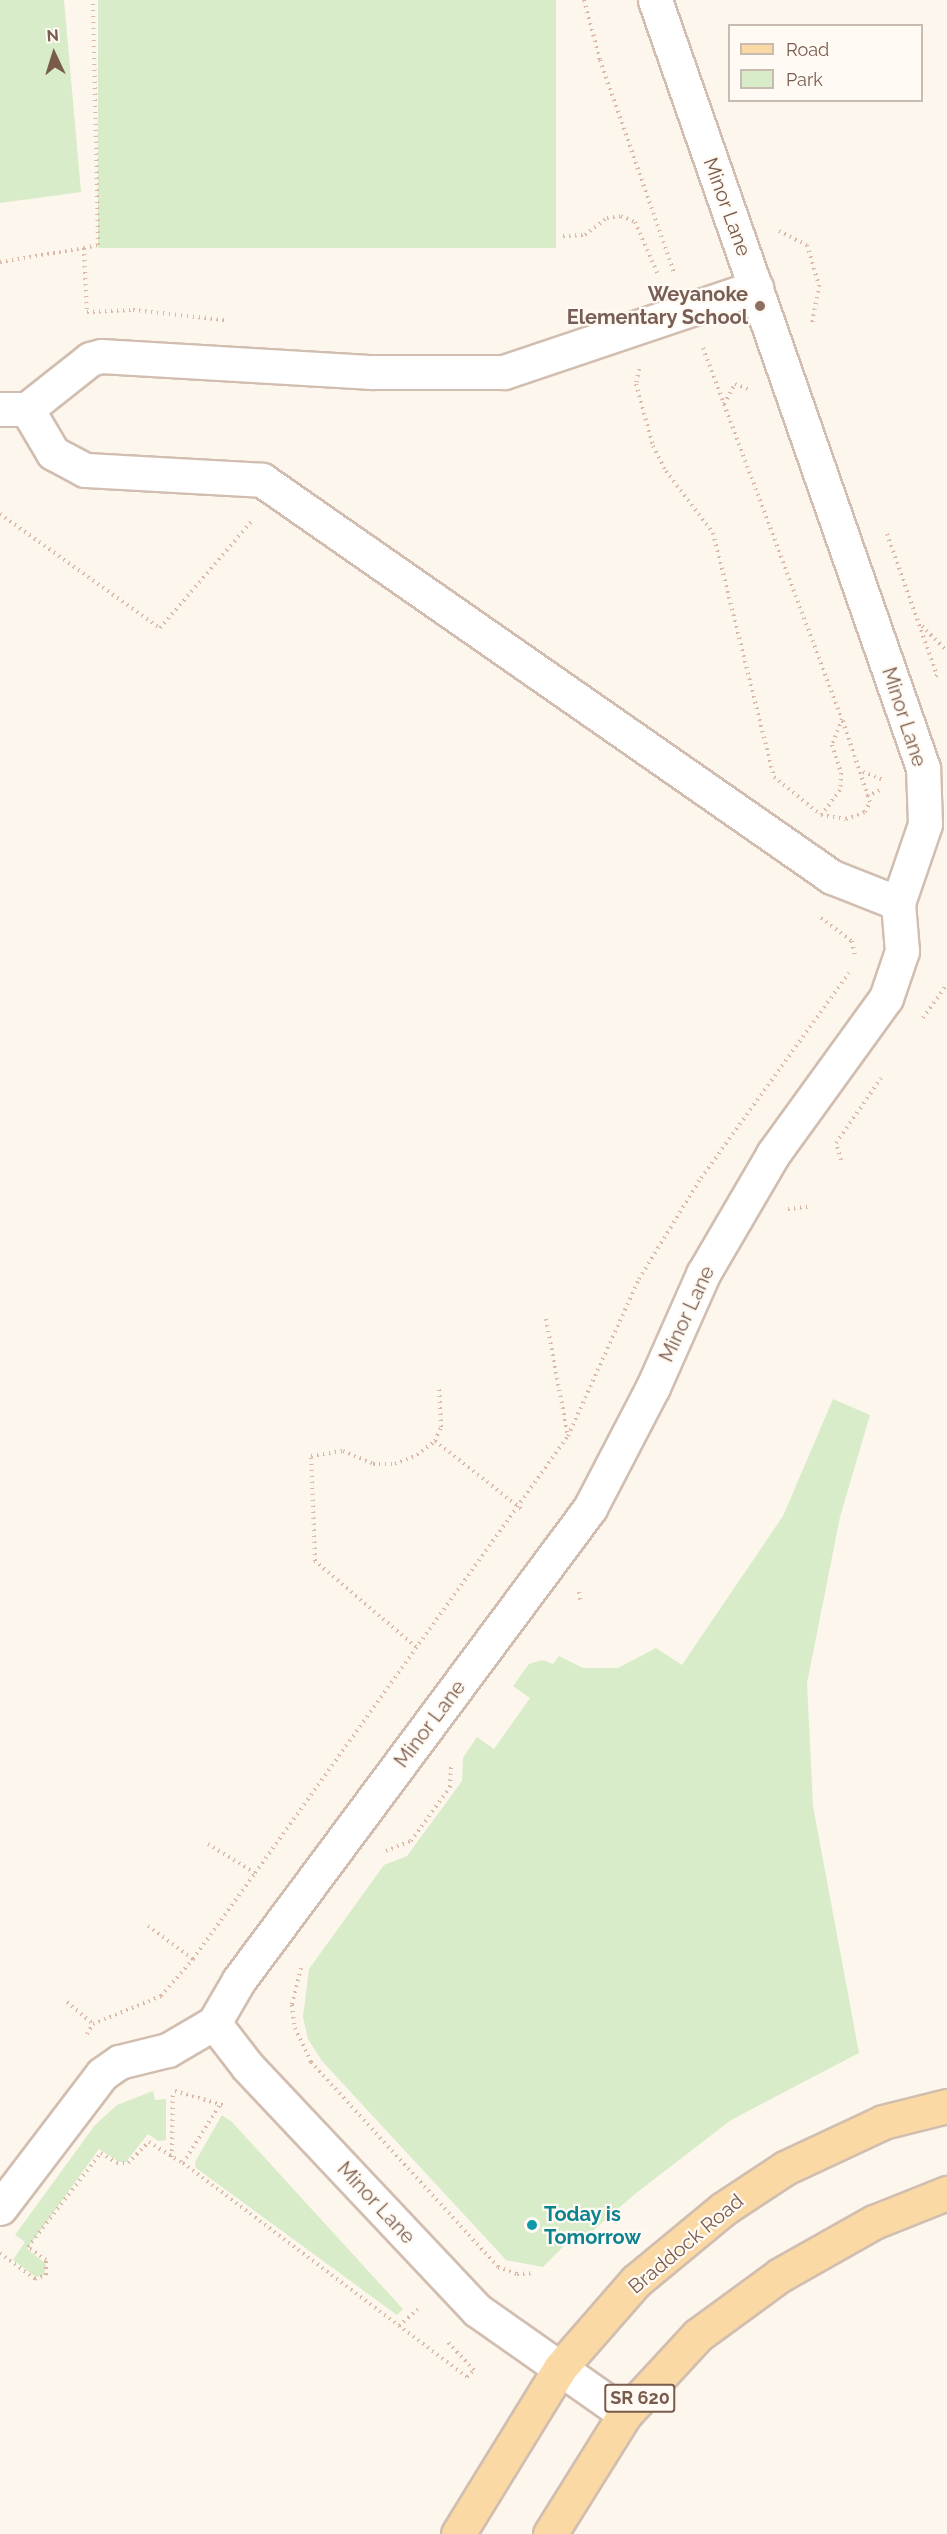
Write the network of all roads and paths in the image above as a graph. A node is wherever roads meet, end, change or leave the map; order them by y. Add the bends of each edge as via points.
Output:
1 (93, 0) edge
2 (584, 0) edge
3 (655, 0) edge
4 (779, 230) dead end
5 (563, 237) dead end
6 (84, 248) junction
7 (0, 262) edge
8 (677, 282) dead end
9 (664, 287) dead end
10 (756, 287) junction
11 (228, 320) dead end
12 (812, 323) dead end
13 (700, 341) dead end
14 (642, 363) dead end
15 (13, 409) edge
16 (0, 514) edge
17 (243, 528) dead end
18 (919, 624) dead end
19 (947, 651) edge
20 (842, 719) junction
21 (862, 772) junction
22 (867, 796) junction
23 (821, 815) junction
24 (898, 903) junction
25 (814, 913) dead end
26 (947, 984) edge
27 (921, 1022) dead end
28 (888, 1068) dead end
29 (842, 1160) dead end
30 (546, 1319) dead end
31 (439, 1389) dead end
32 (568, 1436) junction
33 (435, 1441) junction
34 (518, 1506) junction
35 (524, 1510) dead end
36 (416, 1647) junction
37 (451, 1758) dead end
38 (208, 1844) dead end
39 (379, 1860) dead end
40 (255, 1873) junction
41 (148, 1926) dead end
42 (305, 1958) dead end
43 (67, 2002) dead end
44 (214, 2023) junction
45 (93, 2024) dead end
46 (947, 2106) edge
47 (172, 2157) junction
48 (183, 2163) junction
49 (947, 2193) edge
50 (0, 2208) edge
51 (0, 2253) edge
52 (534, 2273) dead end
53 (418, 2309) dead end
54 (399, 2326) junction
55 (560, 2368) junction
56 (474, 2370) dead end
57 (625, 2414) junction
58 (458, 2534) edge
59 (550, 2534) edge

1 - 6 path via 98,245
2 - 8 path via 600,60
3 - 10 street, Minor Lane
4 - 12 path via 807,245 819,285
5 - 9 path via 585,235 607,218 621,216 635,222
6 - 7 path
6 - 11 path via 87,312 133,310
10 - 15 street via 504,372 373,372 101,356 90,359
10 - 24 street, Minor Lane via 923,768 925,824
13 - 20 path
14 - 23 path via 636,384 653,446 666,471 713,533 774,777
15 - 24 street via 52,453 85,470 262,480 832,877
16 - 17 path via 160,628
18 - 19 path
20 - 21 path
20 - 23 path via 832,745 841,773 840,790
21 - 22 path
21 - 22 path via 894,784
22 - 23 path via 870,802 865,812 857,816 846,819
24 - 44 street, Minor Lane via 902,951 886,998 772,1154 703,1274 653,1387 590,1508 239,1980
25 - 32 path via 852,941 855,956 849,973 700,1178 639,1279
26 - 27 path
28 - 29 path via 836,1143
30 - 32 path
31 - 33 path via 441,1427
32 - 34 path
33 - 34 path
33 - 36 path via 417,1455 395,1464 373,1464 343,1451 311,1456 315,1561
34 - 35 path
34 - 36 path
36 - 40 path
37 - 39 path via 450,1787 411,1842 386,1851
38 - 40 path
40 - 41 path via 193,1959
42 - 52 path via 292,2005 295,2028 311,2062 498,2267 517,2274
43 - 45 path
44 - 50 street via 168,2050 119,2062 102,2074
44 - 55 street, Minor Lane via 248,2067 477,2310
46 - 55 main road, Braddock Road via 883,2122 834,2142 785,2168 723,2209 636,2281
47 - 48 path
47 - 48 path via 173,2090 221,2103
47 - 51 path via 149,2142 128,2163 117,2163 100,2152 28,2247 46,2260 46,2274 41,2278 34,2279
48 - 54 path
49 - 57 main road, SR 620 via 874,2222 780,2275 698,2335
53 - 54 path
54 - 56 path via 467,2378
55 - 57 street, Minor Lane
55 - 58 main road, Braddock Road
57 - 59 main road, SR 620

